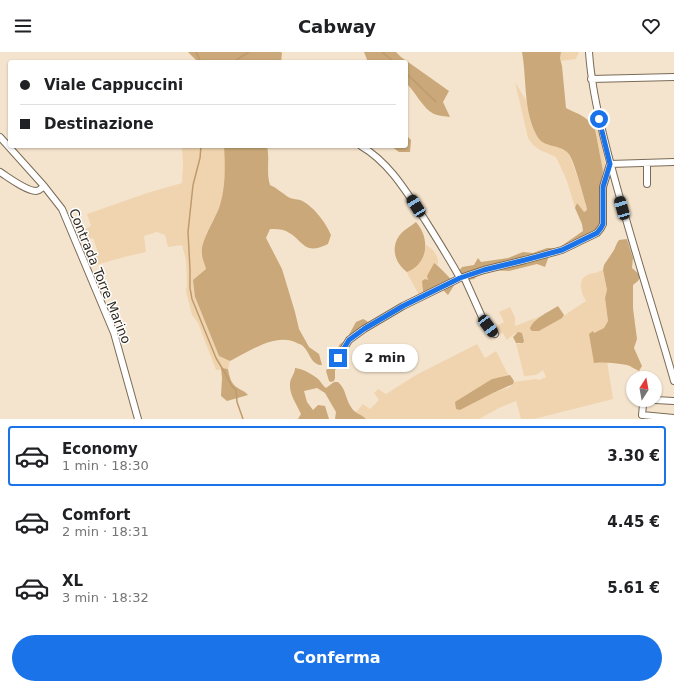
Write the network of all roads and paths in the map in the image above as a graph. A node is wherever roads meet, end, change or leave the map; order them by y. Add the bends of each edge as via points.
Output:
1 (589, 52) edge
2 (674, 76) edge
3 (592, 79) junction
4 (0, 137) edge
5 (8, 146) edge
6 (10, 148) edge
7 (364, 148) edge
8 (674, 162) edge
9 (647, 163) junction
10 (610, 164) junction
11 (0, 172) edge
12 (647, 184) dead end
13 (44, 186) junction
14 (462, 277) junction
15 (495, 334) dead end
16 (338, 358) dead end
17 (674, 380) edge
18 (662, 400) edge
19 (674, 401) edge
20 (643, 407) edge
21 (674, 418) edge
22 (138, 419) edge

1 - 3 street
2 - 3 street
3 - 10 street
4 - 5 street, Contrada Torre Marino
6 - 13 street, Contrada Torre Marino
7 - 14 street via 374,154 407,193
8 - 9 street
9 - 10 street
9 - 12 street
10 - 14 street via 603,187 603,224 597,233 562,250
10 - 17 street
11 - 13 street via 28,189 35,191
13 - 22 street, Contrada Torre Marino via 62,209 114,333
14 - 15 street via 482,317
14 - 16 street via 403,306 364,329 349,340
18 - 19 street
20 - 21 street via 642,416

